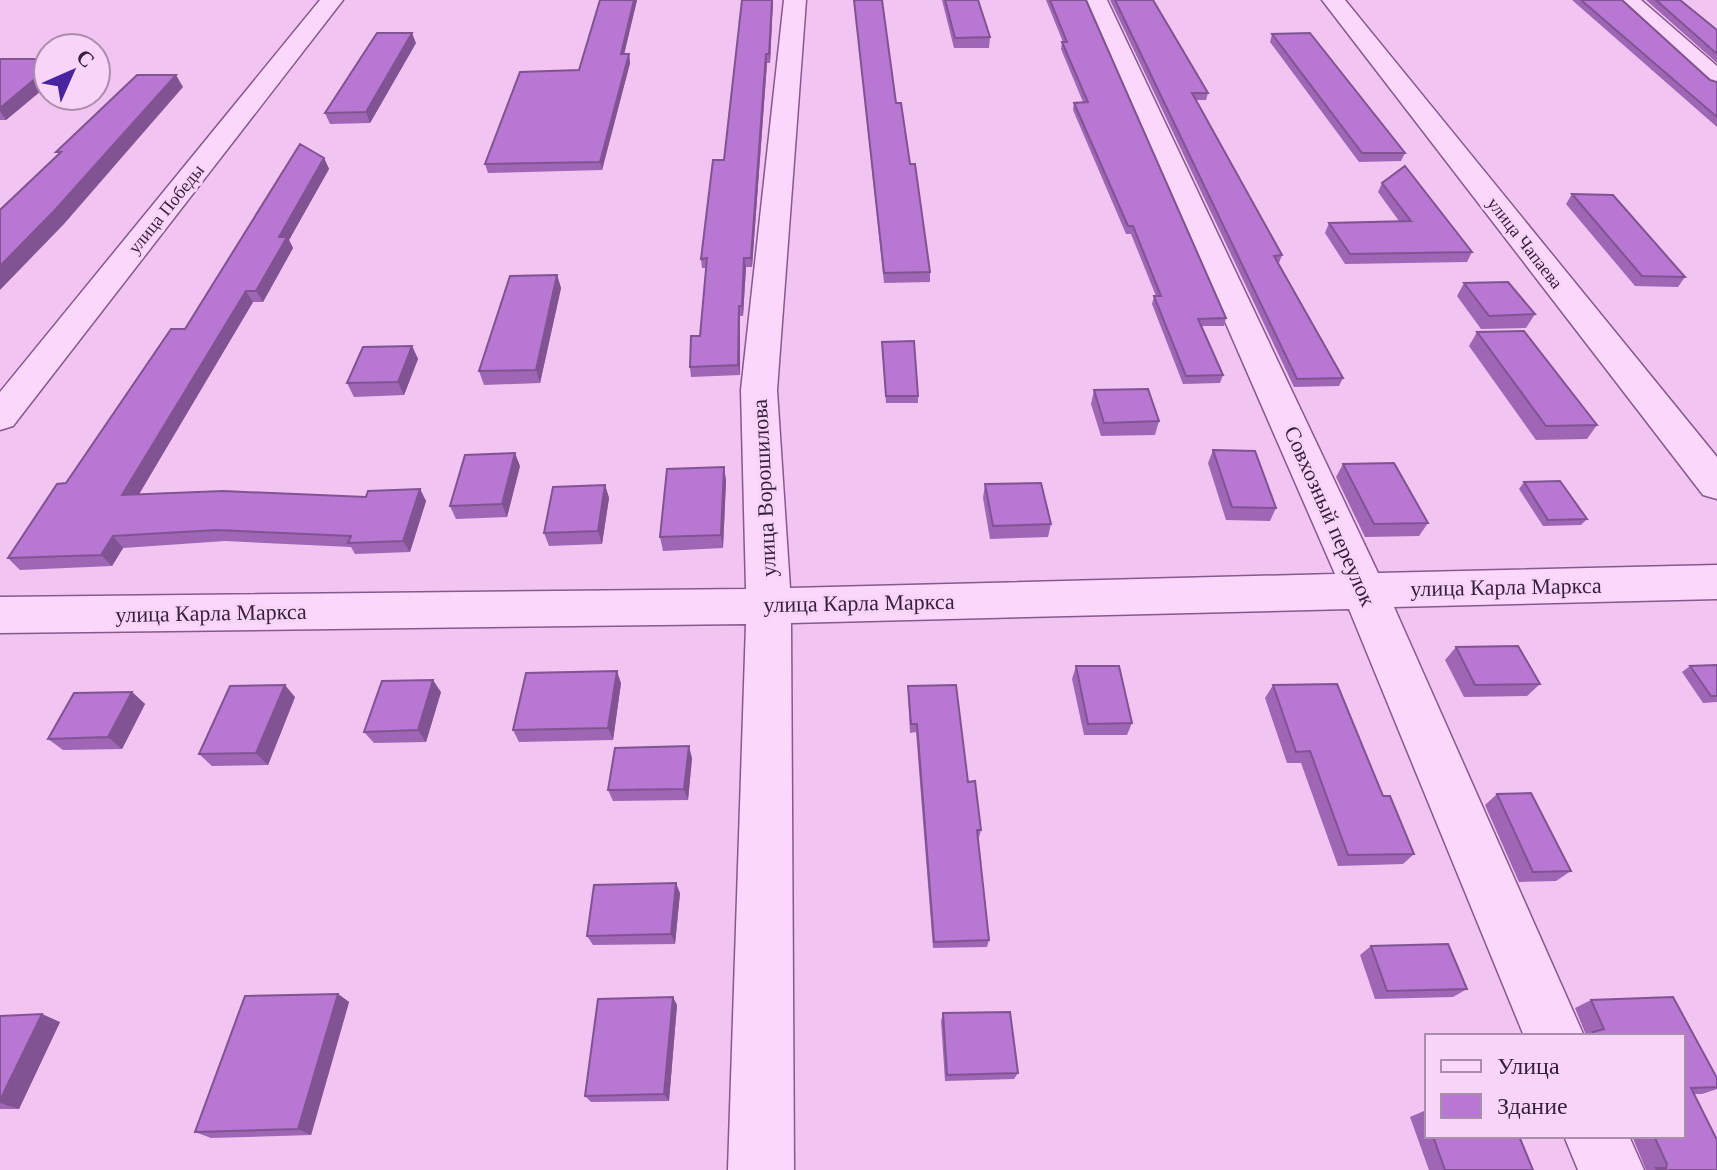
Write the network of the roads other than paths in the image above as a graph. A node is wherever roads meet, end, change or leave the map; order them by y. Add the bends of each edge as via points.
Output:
1 (332, 0) edge
2 (795, 0) edge
3 (1096, 0) edge
4 (1333, 0) edge
5 (1628, 0) edge
6 (1717, 79) edge
7 (0, 417) edge
8 (1717, 485) edge
9 (1717, 582) edge
10 (1364, 590) junction
11 (769, 606) junction
12 (0, 615) edge
13 (1553, 1034) edge
14 (1597, 1138) edge
15 (761, 1170) edge
16 (1611, 1170) edge

1 - 7 street, улица Победы
2 - 11 street, улица Ворошилова via 759,390
3 - 10 street, Совхозный переулок
4 - 8 street, улица Чапаева
5 - 6 street
9 - 10 street, улица Карла Маркса
10 - 11 street, улица Карла Маркса
10 - 13 street, Совхозный переулок
11 - 12 street, улица Карла Маркса
11 - 15 street, улица Ворошилова
14 - 16 street

